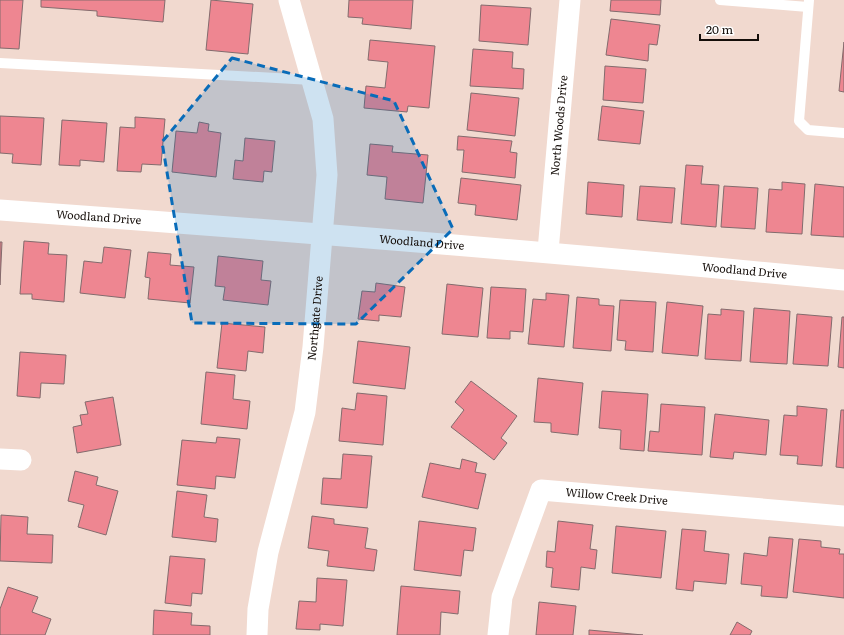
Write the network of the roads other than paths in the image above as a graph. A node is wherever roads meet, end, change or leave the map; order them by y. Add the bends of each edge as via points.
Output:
1 (289, 0) edge
2 (570, 0) edge
3 (720, 0) edge
4 (808, 3) edge
5 (0, 64) edge
6 (312, 80) junction
7 (844, 133) edge
8 (0, 210) edge
9 (323, 234) junction
10 (548, 251) junction
11 (844, 280) edge
12 (0, 459) edge
13 (21, 460) dead end
14 (844, 516) edge
15 (257, 635) edge
16 (498, 635) edge

1 - 6 street, Northgate Drive
2 - 10 street, North Woods Drive
3 - 4 lane
4 - 7 lane via 799,121 808,130
5 - 6 lane
6 - 9 street, Northgate Drive via 323,119 327,168
8 - 9 street, Woodland Drive
9 - 10 street, Woodland Drive
9 - 15 street, Northgate Drive via 305,412 268,552 258,609
10 - 11 street, Woodland Drive
12 - 13 street
14 - 16 street, Willow Creek Drive via 542,490 502,597

